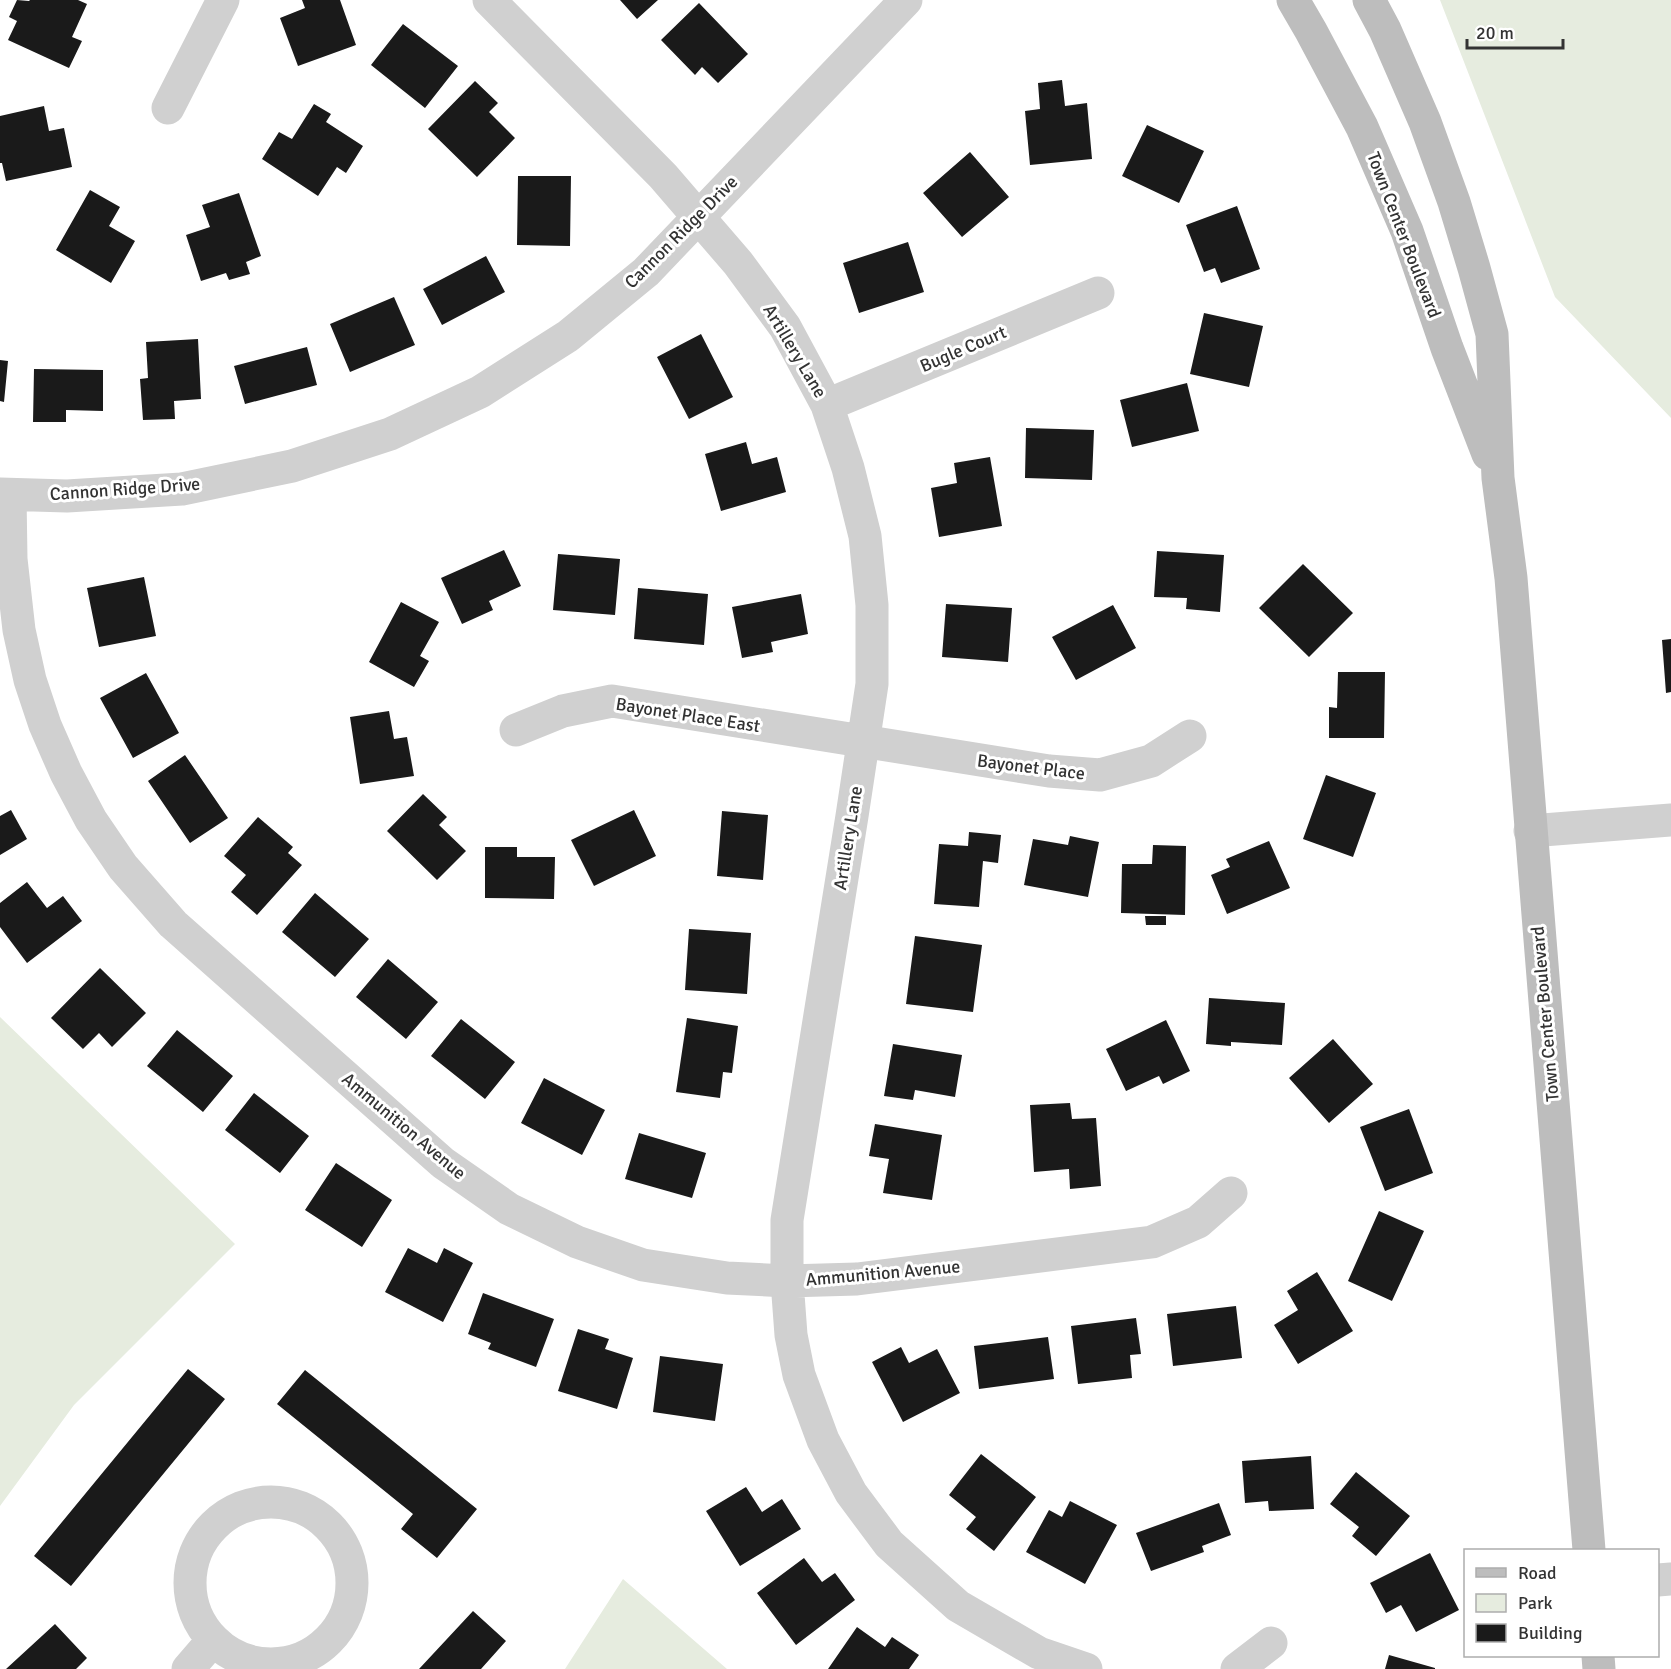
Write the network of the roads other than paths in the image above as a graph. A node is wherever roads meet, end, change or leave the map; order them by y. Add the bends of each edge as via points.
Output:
1 (223, 0) edge
2 (489, 0) edge
3 (906, 0) edge
4 (1293, 0) edge
5 (1369, 0) edge
6 (168, 108) dead end
7 (698, 217) junction
8 (1098, 292) dead end
9 (827, 405) junction
10 (1498, 478) junction
11 (5, 494) edge
12 (516, 730) dead end
13 (1190, 736) dead end
14 (863, 742) junction
15 (1671, 820) edge
16 (1530, 831) junction
17 (1231, 1193) dead end
18 (787, 1281) junction
19 (1589, 1549) edge
20 (213, 1640) junction
21 (1271, 1643) dead end
22 (188, 1669) edge
23 (1086, 1669) edge
24 (1237, 1669) edge

1 - 6 street
2 - 7 street, Artillery Lane
3 - 7 street, Cannon Ridge Drive
4 - 10 street, Town Center Boulevard via 1362,127 1407,231
5 - 10 street, Town Center Boulevard via 1425,122 1454,202 1492,334
7 - 9 street, Artillery Lane via 738,263 784,327
7 - 11 street, Cannon Ridge Drive via 646,272 568,336 480,392 390,434 292,466 182,489 67,496
8 - 9 street, Bugle Court
9 - 14 street, Artillery Lane via 865,536 871,593 872,684
10 - 16 street, Town Center Boulevard via 1511,578
11 - 18 street, Ammunition Avenue via 19,630 45,725 91,820 123,867 173,924 444,1163 509,1209 577,1242 644,1265 727,1278
12 - 14 street, Bayonet Place East via 563,711 612,702
13 - 14 street, Bayonet Place via 1151,761 1100,775 1048,771
14 - 18 street, Artillery Lane via 787,1220
15 - 16 street
16 - 19 street, Town Center Boulevard
17 - 18 street, Ammunition Avenue via 1198,1222 1152,1242 857,1279
18 - 23 street, Artillery Lane via 799,1375 823,1440 851,1492 889,1544 958,1606 1039,1653
20 - 20 street via 193,1606 190,1578 193,1559 206,1534 222,1518 260,1502 288,1503 328,1525 344,1546 353,1589 341,1626 322,1647 297,1660 269,1664 246,1661
20 - 22 street
21 - 24 street

